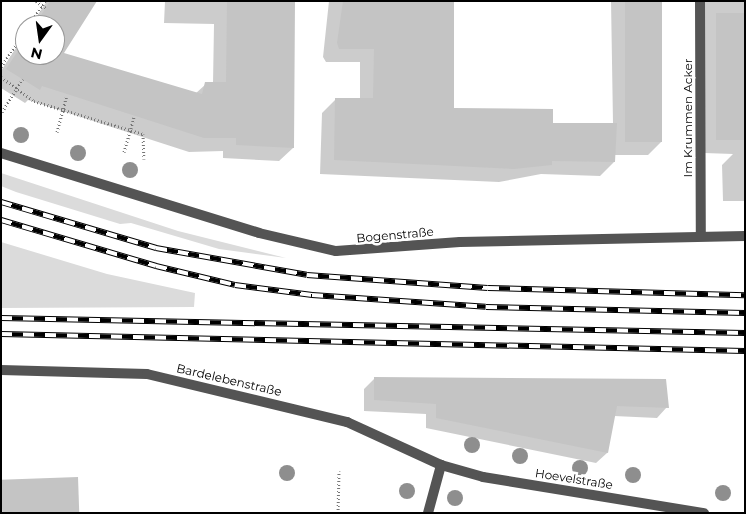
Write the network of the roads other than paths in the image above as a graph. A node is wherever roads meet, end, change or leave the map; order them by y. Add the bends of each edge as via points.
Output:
1 (700, 1) edge
2 (1, 153) edge
3 (701, 236) junction
4 (745, 236) edge
5 (1, 370) edge
6 (441, 465) junction
7 (428, 513) edge
8 (704, 513) edge

1 - 3 street, Im Krummen Acker
2 - 3 street, Bogenstraße via 94,185 322,249 358,251 460,242
3 - 4 street, Bogenstraße
5 - 6 street, Bardelebenstraße via 147,374 235,392 347,422
6 - 7 street
6 - 8 street, Hoevelstraße via 483,477

